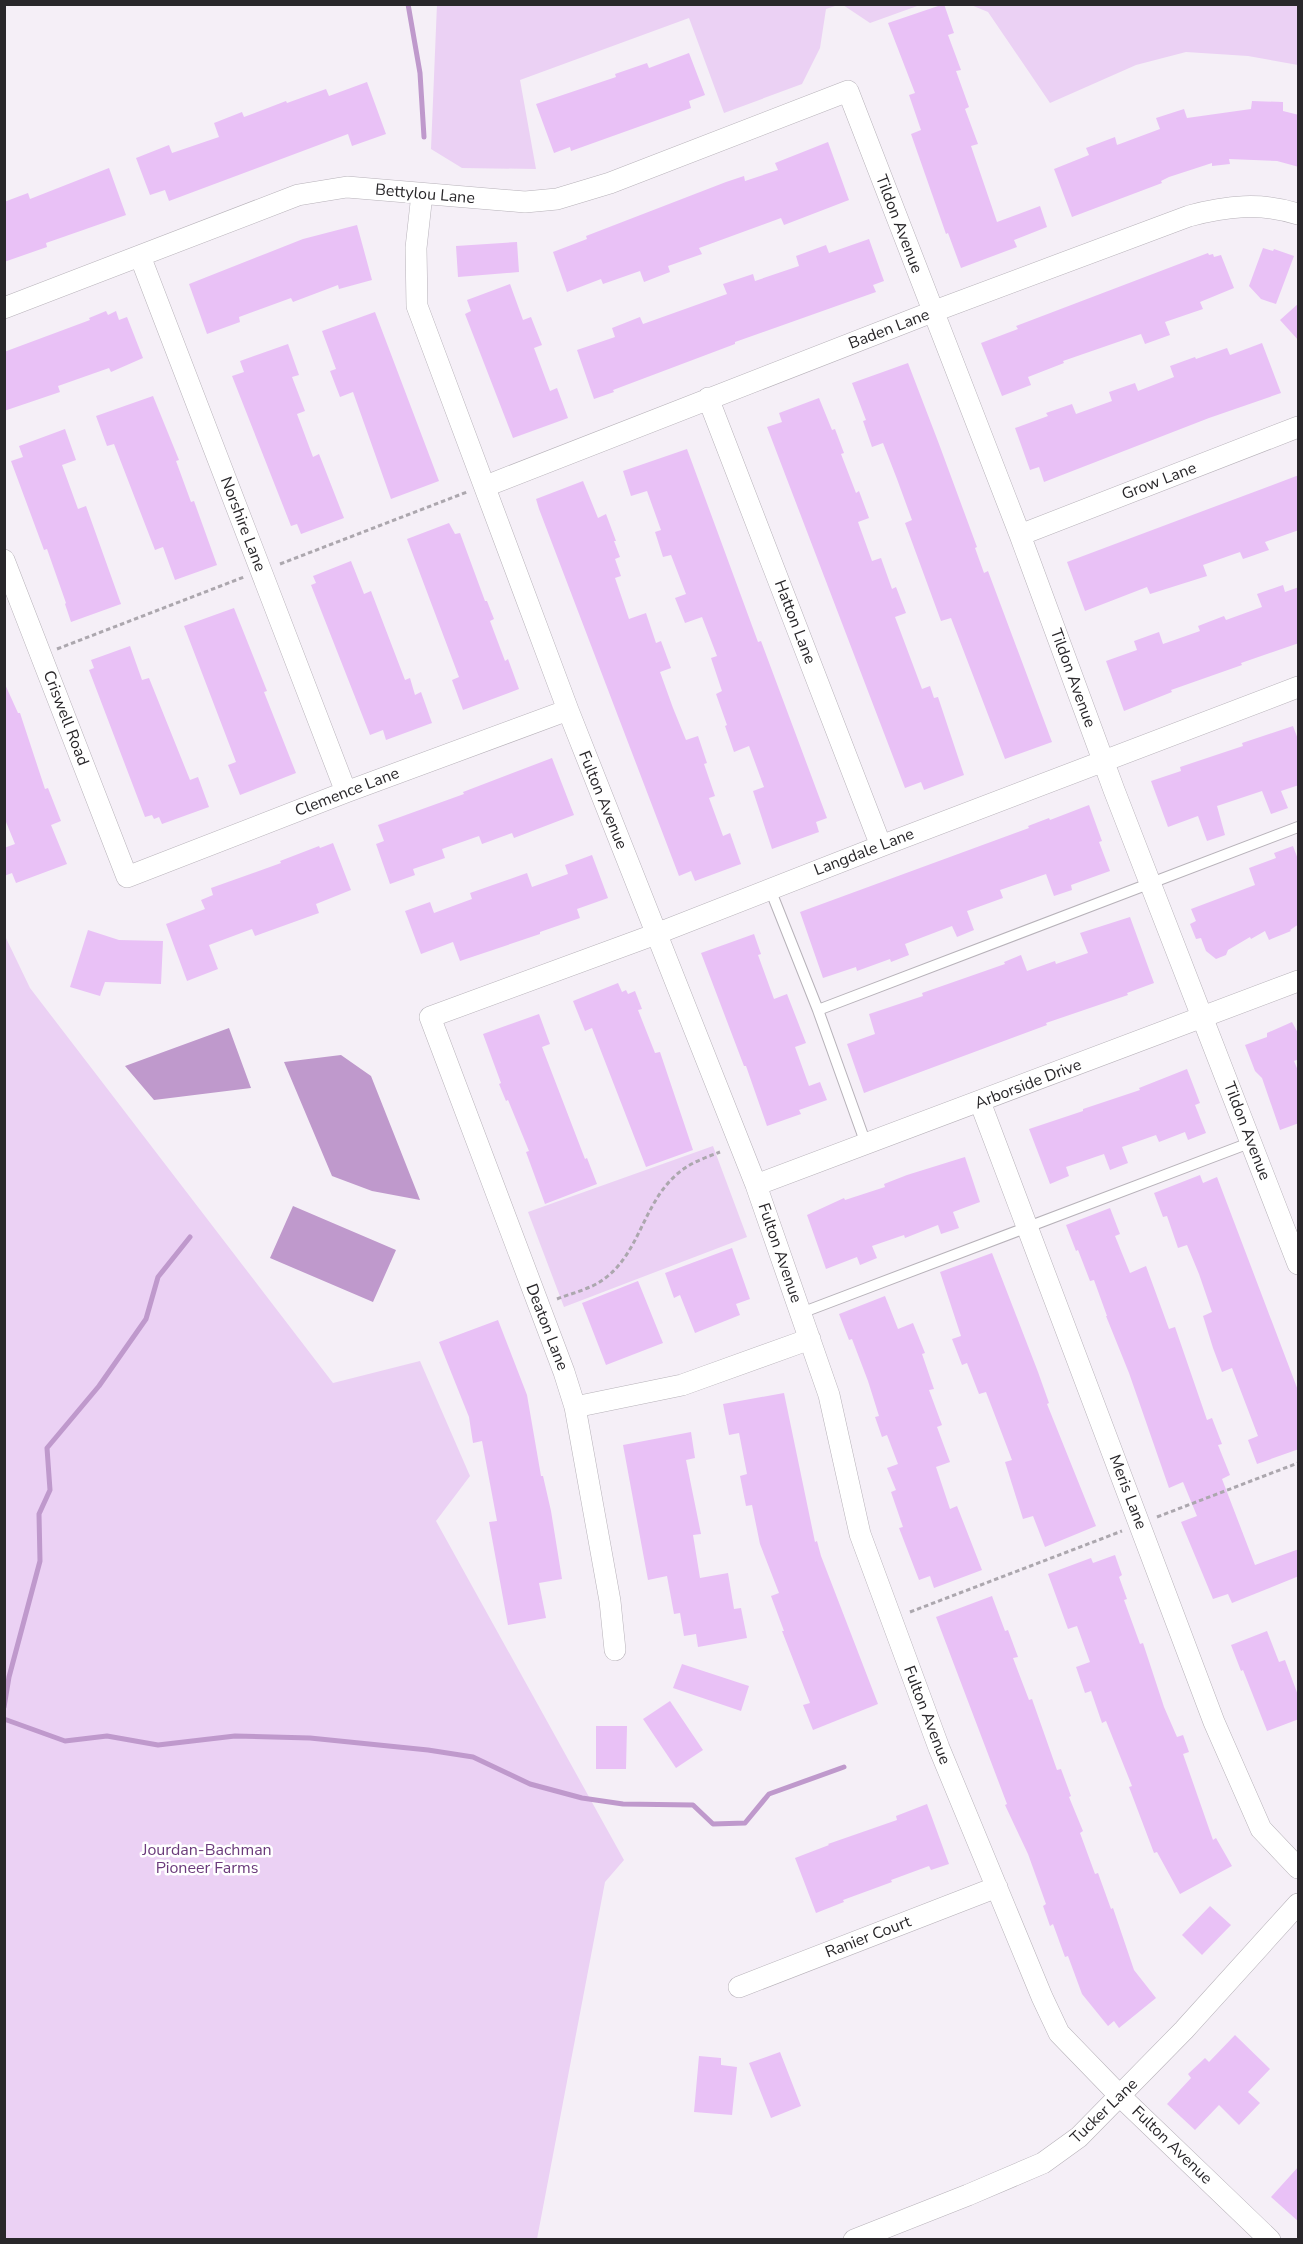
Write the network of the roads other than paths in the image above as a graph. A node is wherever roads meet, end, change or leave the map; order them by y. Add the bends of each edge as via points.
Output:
1 (848, 91) joint
2 (422, 194) junction
3 (1299, 214) edge
4 (140, 256) junction
5 (4, 308) edge
6 (932, 312) junction
7 (708, 398) junction
8 (1299, 427) edge
9 (477, 489) junction
10 (1020, 535) junction
11 (4, 560) edge
12 (1299, 687) edge
13 (568, 710) junction
14 (1104, 762) junction
15 (346, 792) junction
16 (1299, 827) edge
17 (880, 846) junction
18 (127, 877) joint
19 (1151, 884) junction
20 (770, 889) junction
21 (656, 934) junction
22 (1299, 981) edge
23 (818, 1010) junction
24 (430, 1017) joint
25 (1203, 1018) junction
26 (980, 1102) junction
27 (1252, 1142) junction
28 (866, 1144) junction
29 (756, 1185) junction
30 (1028, 1228) junction
31 (1299, 1264) edge
32 (801, 1313) junction
33 (810, 1339) junction
34 (575, 1407) junction
35 (615, 1650) dead end
36 (1299, 1868) edge
37 (997, 1887) junction
38 (1299, 1904) edge
39 (739, 1987) dead end
40 (1120, 2096) junction
41 (854, 2240) edge
42 (1270, 2240) edge

1 - 2 street, Bettylou Lane via 610,183 557,199 525,202
1 - 6 street, Tildon Avenue
2 - 4 street, Bettylou Lane via 347,187 306,193
2 - 9 street, Fulton Avenue via 416,248 417,306
3 - 6 street, Baden Lane via 1256,206 1224,207 1189,216
4 - 5 street, Bettylou Lane
4 - 15 street, Norshire Lane
6 - 7 street, Baden Lane
6 - 10 street, Tildon Avenue
7 - 9 street, Baden Lane
7 - 17 street, Hatton Lane
8 - 10 street, Grow Lane
9 - 13 street, Fulton Avenue
10 - 14 street, Tildon Avenue
11 - 18 street, Criswell Road
12 - 14 street, Langdale Lane
13 - 15 street, Clemence Lane
13 - 21 street, Fulton Avenue
14 - 17 street, Langdale Lane
14 - 19 street, Tildon Avenue
15 - 18 street, Clemence Lane
16 - 19 lane
17 - 20 street, Langdale Lane
19 - 23 lane
19 - 25 street, Tildon Avenue
20 - 21 street, Langdale Lane
20 - 23 lane
21 - 24 street, Langdale Lane
21 - 29 street, Fulton Avenue
22 - 25 street, Arborside Drive
23 - 28 lane
24 - 34 street, Deaton Lane
25 - 26 street, Arborside Drive
25 - 27 street, Tildon Avenue
26 - 28 street, Arborside Drive
26 - 30 street, Meris Lane
27 - 30 lane
27 - 31 street, Tildon Avenue
28 - 29 street, Arborside Drive
29 - 32 street, Fulton Avenue
30 - 32 lane
30 - 36 street, Meris Lane via 1214,1722 1261,1829
32 - 33 street, Fulton Avenue
33 - 34 street via 682,1385
33 - 37 street, Fulton Avenue via 829,1395 860,1534 939,1748
34 - 35 street, Deaton Lane via 610,1601
37 - 39 street, Ranier Court
37 - 40 street, Fulton Avenue via 1059,2033
38 - 40 street, Tucker Lane
40 - 41 street, Tucker Lane via 1079,2137 1043,2163
40 - 42 street, Fulton Avenue

